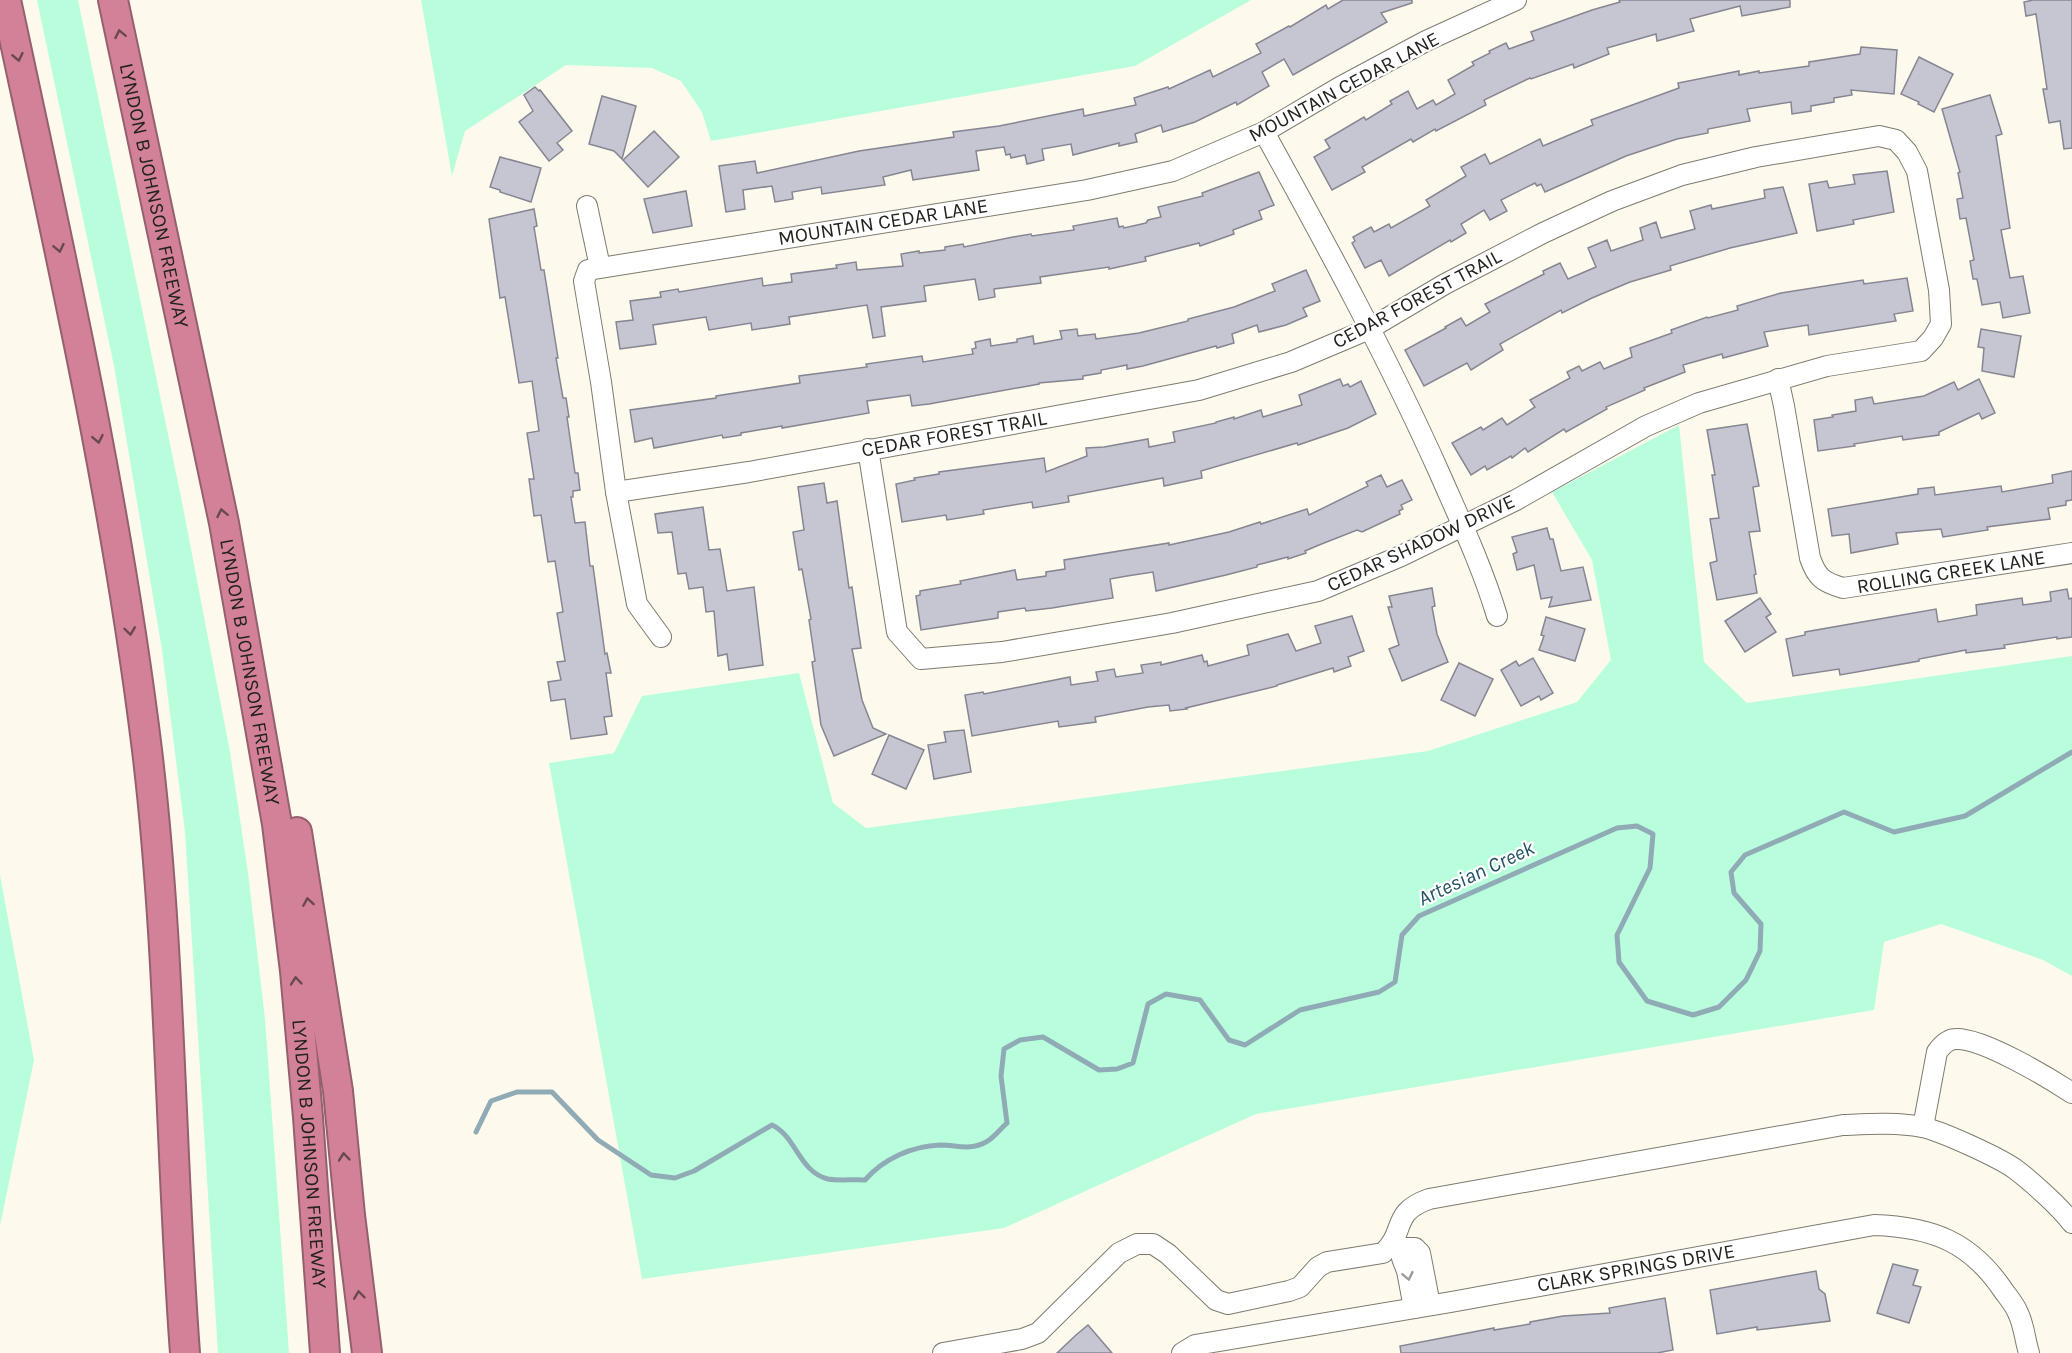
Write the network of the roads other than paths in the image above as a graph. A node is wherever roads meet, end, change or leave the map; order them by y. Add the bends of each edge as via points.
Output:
1 (6, 0) edge
2 (113, 0) edge
3 (1516, 0) edge
4 (1264, 132) junction
5 (587, 206) dead end
6 (600, 267) junction
7 (1369, 329) junction
8 (1933, 338) joint
9 (1778, 379) junction
10 (868, 449) junction
11 (616, 492) junction
12 (1463, 526) junction
13 (2072, 553) edge
14 (240, 612) junction
15 (1497, 616) dead end
16 (661, 637) dead end
17 (2072, 1093) edge
18 (1923, 1127) junction
19 (2072, 1223) edge
20 (1398, 1244) junction
21 (1422, 1306) junction
22 (185, 1353) edge
23 (325, 1353) edge
24 (367, 1353) edge
25 (943, 1353) edge
26 (1182, 1353) edge
27 (2029, 1353) edge

1 -> 22 highway via 87,378 147,750 159,869
14 -> 2 highway, LYNDON B JOHNSON FREEWAY
3 - 4 street, MOUNTAIN CEDAR LANE via 1426,41
4 - 6 street, MOUNTAIN CEDAR LANE via 1173,171 1087,190
4 - 7 street
5 - 6 street
6 - 11 street via 588,270 584,281
7 - 8 street, CEDAR FOREST TRAIL via 1455,279 1612,201 1682,175 1756,157 1879,136 1896,140 1917,171 1939,290 1941,324
7 - 10 street, CEDAR FOREST TRAIL via 1291,362 1199,390
7 - 12 street via 1404,393
8 - 9 street, CEDAR SHADOW DRIVE via 1922,351 1827,366
9 - 12 street, CEDAR SHADOW DRIVE via 1699,403 1646,426
9 - 13 street, ROLLING CREEK LANE via 1810,558 1815,573 1826,583 1843,588
10 - 11 street, CEDAR FOREST TRAIL
10 - 12 street, CEDAR SHADOW DRIVE via 897,632 921,658 1002,652 1172,623 1318,591
11 - 16 street via 636,604
12 - 15 street
23 -> 14 highway, LYNDON B JOHNSON FREEWAY via 295,971 277,824
24 -> 14 highway via 338,1091 292,804
17 - 18 street via 2008,1056 1973,1041 1955,1039 1944,1043 1937,1052
18 - 19 street via 2014,1169
18 - 20 street via 1842,1125 1429,1199 1413,1204 1403,1215
20 - 21 street via 1420,1253
20 - 25 street via 1376,1255 1328,1262 1289,1292 1228,1304 1216,1300 1168,1254 1154,1245 1137,1244 1119,1253 1038,1332 1022,1339
21 - 26 street, CLARK SPRINGS DRIVE via 1195,1345
21 - 27 street, CLARK SPRINGS DRIVE via 1874,1225 1903,1226 1942,1236 1970,1252 1993,1275 2018,1313

